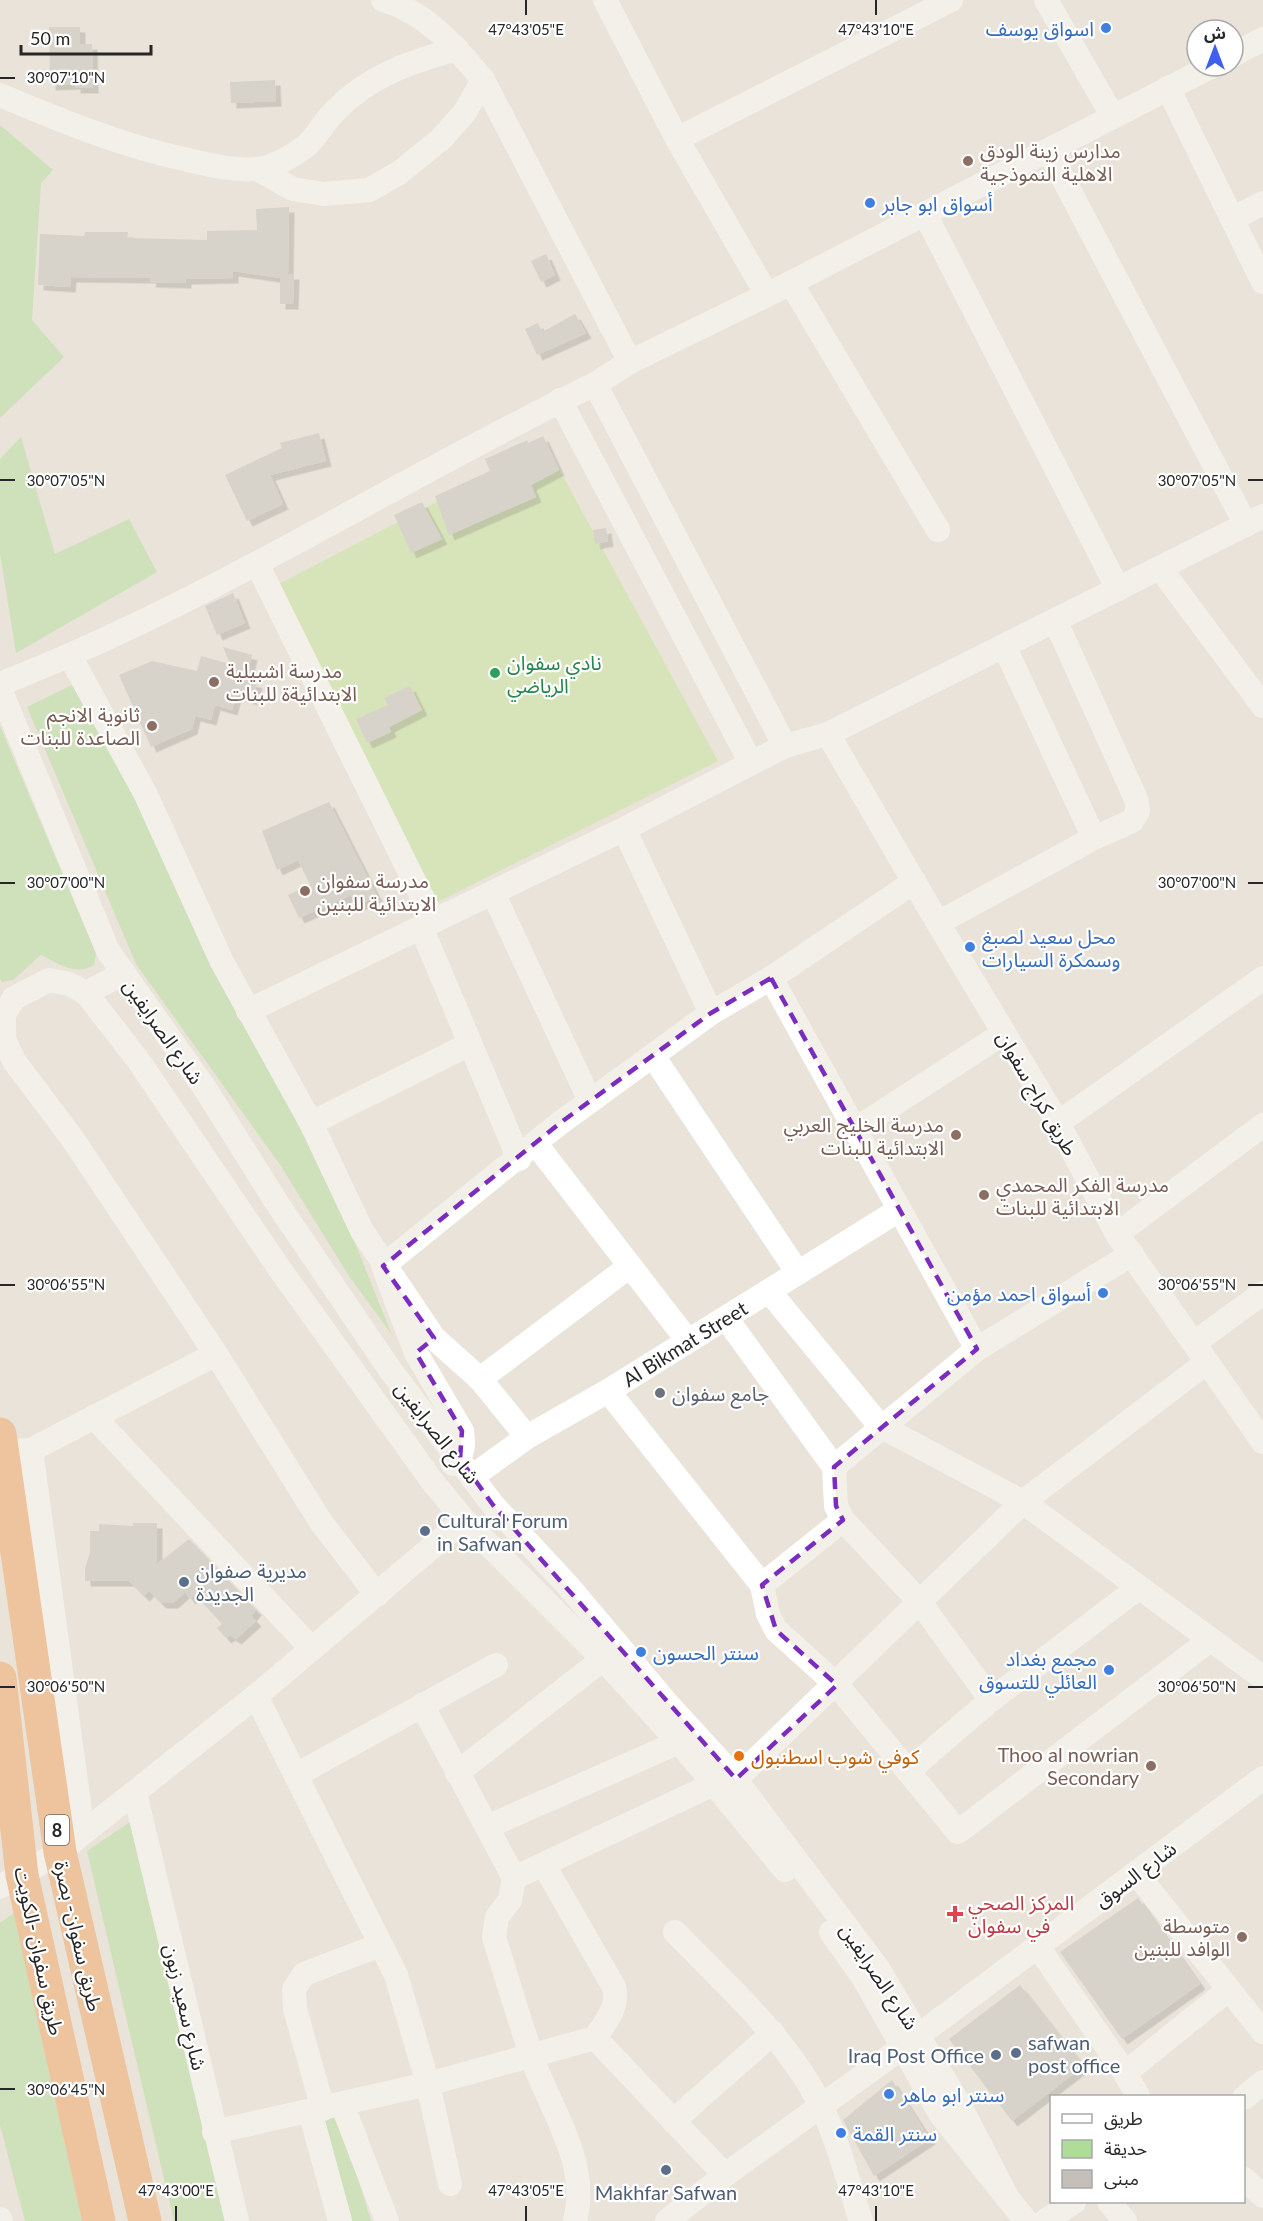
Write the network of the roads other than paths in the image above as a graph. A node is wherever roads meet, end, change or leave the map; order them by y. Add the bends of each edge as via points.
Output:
1 (383, 0) edge
2 (605, 0) edge
3 (951, 0) edge
4 (1046, 0) edge
5 (1263, 39) edge
6 (457, 49) junction
7 (1245, 49) edge
8 (1188, 78) edge
9 (483, 80) junction
10 (1168, 88) junction
11 (0, 95) edge
12 (1113, 117) junction
13 (677, 139) junction
14 (1048, 150) junction
15 (257, 169) junction
16 (1263, 203) edge
17 (925, 214) junction
18 (1232, 219) junction
19 (1263, 282) edge
20 (791, 283) junction
21 (767, 296) junction
22 (630, 362) junction
23 (595, 384) junction
24 (560, 400) junction
25 (1255, 521) edge
26 (938, 530) dead end
27 (258, 564) junction
28 (1160, 568) junction
29 (1118, 589) junction
30 (1055, 620) junction
31 (1004, 646) junction
32 (70, 656) junction
33 (0, 684) edge
34 (0, 689) edge
35 (1263, 706) edge
36 (828, 734) junction
37 (785, 746) junction
38 (751, 763) junction
39 (624, 829) junction
40 (1094, 838) junction
41 (914, 882) junction
42 (493, 893) junction
43 (938, 923) junction
44 (427, 924) junction
45 (124, 973) junction
46 (771, 978) junction
47 (1263, 978) edge
48 (92, 1001) junction
49 (248, 1011) junction
50 (711, 1013) junction
51 (2, 1018) edge
52 (1004, 1033) junction
53 (468, 1045) junction
54 (653, 1056) junction
55 (590, 1101) junction
56 (311, 1123) junction
57 (1058, 1123) junction
58 (1263, 1125) edge
59 (855, 1130) junction
60 (527, 1152) junction
61 (899, 1210) junction
62 (1117, 1234) junction
63 (1132, 1254) junction
64 (383, 1266) junction
65 (630, 1266) junction
66 (798, 1273) junction
67 (769, 1291) junction
68 (1263, 1293) edge
69 (726, 1318) junction
70 (688, 1341) junction
71 (425, 1345) junction
72 (977, 1349) junction
73 (1200, 1353) junction
74 (216, 1354) junction
75 (391, 1371) junction
76 (480, 1379) junction
77 (609, 1390) junction
78 (94, 1417) junction
79 (880, 1426) junction
80 (527, 1437) junction
81 (1261, 1437) edge
82 (11, 1445) edge
83 (834, 1467) junction
84 (466, 1468) junction
85 (432, 1481) junction
86 (1023, 1502) junction
87 (464, 1520) junction
88 (843, 1520) junction
89 (762, 1586) junction
90 (569, 1587) junction
91 (1138, 1588) junction
92 (377, 1595) junction
93 (919, 1601) junction
94 (549, 1606) junction
95 (1210, 1641) junction
96 (312, 1649) junction
97 (603, 1659) junction
98 (496, 1665) dead end
99 (0, 1678) edge
100 (1263, 1678) edge
101 (837, 1685) junction
102 (256, 1695) junction
103 (991, 1700) junction
104 (422, 1705) junction
105 (679, 1742) junction
106 (908, 1771) junction
107 (457, 1773) junction
108 (296, 1775) junction
109 (1263, 1778) edge
110 (725, 1782) junction
111 (135, 1792) junction
112 (487, 1827) junction
113 (71, 1843) junction
114 (544, 1865) junction
115 (1137, 1873) junction
116 (514, 1878) junction
117 (11, 1881) edge
118 (675, 1932) dead end
119 (380, 1945) junction
120 (1038, 1947) junction
121 (1228, 1990) junction
122 (1263, 2032) edge
123 (773, 2033) junction
124 (595, 2038) junction
125 (911, 2041) junction
126 (532, 2058) junction
127 (1125, 2073) junction
128 (1263, 2082) edge
129 (428, 2084) junction
130 (1137, 2095) edge
131 (1245, 2097) edge
132 (822, 2106) junction
133 (325, 2108) junction
134 (673, 2121) junction
135 (214, 2132) junction
136 (724, 2175) junction
137 (1245, 2180) edge
138 (450, 2184) dead end
139 (1263, 2196) edge
140 (1072, 2203) edge
141 (1110, 2203) edge
142 (99, 2221) edge
143 (145, 2221) edge
144 (237, 2221) edge
145 (339, 2221) edge
146 (387, 2221) edge
147 (575, 2221) edge
148 (667, 2221) edge
149 (861, 2221) edge
150 (1026, 2221) edge
151 (1045, 2221) edge
152 (1125, 2221) edge

1 - 6 street via 424,19
2 - 13 street
3 - 13 street
4 - 12 street
5 - 7 street
6 - 9 street
6 - 15 street via 404,64 362,85 333,112 307,145 282,161
8 - 10 street
9 - 15 street via 465,112 441,139 399,173 369,190 324,194 293,189
9 - 22 street
10 - 12 street
10 - 18 street
11 - 15 street via 141,150 218,167
12 - 14 street
13 - 21 street
14 - 17 street
14 - 25 street
16 - 18 street
17 - 20 street
17 - 29 street
18 - 19 street
20 - 21 street
20 - 26 street
21 - 22 street
22 - 23 street
23 - 24 street
23 - 37 street
24 - 27 street
24 - 38 street
25 - 28 street
27 - 32 street
27 - 44 street
28 - 29 street
28 - 35 street
29 - 30 street
30 - 31 street
30 - 40 street via 1137,805 1132,821
31 - 36 street
31 - 40 street
32 - 33 street
32 - 49 street via 145,793 222,963
34 - 45 street, شارع الصرايفين via 108,951
36 - 37 street
36 - 41 street, طريق كراج سفوان
37 - 38 street
38 - 39 street
39 - 42 street
39 - 50 street
40 - 43 street
41 - 43 street, طريق كراج سفوان
41 - 46 street
42 - 44 street
42 - 55 street
43 - 52 street, طريق كراج سفوان
44 - 49 street
44 - 53 street
45 - 48 street
45 - 75 street, شارع الصرايفين
46 - 50 street
46 - 59 street
47 - 57 street
48 - 51 street via 69,984 49,980 14,998
48 - 85 street, شارع الصرايفين via 138,1060 212,1172
49 - 56 street
50 - 54 street
51 - 74 street via 4,1039 14,1061 72,1138
52 - 57 street, طريق كراج سفوان
52 - 59 street
53 - 56 street
53 - 60 street
54 - 55 street
54 - 66 street
55 - 60 street
56 - 64 street
57 - 62 street, طريق كراج سفوان
58 - 62 street
59 - 61 street
60 - 64 street
60 - 65 street
61 - 66 street, Al Bikmat Street
61 - 72 street
62 - 63 street, طريق كراج سفوان
63 - 72 street
63 - 73 street, طريق كراج سفوان
64 - 71 street
65 - 70 street
65 - 76 street
66 - 67 street, Al Bikmat Street
67 - 69 street, Al Bikmat Street
67 - 79 street
68 - 73 street
69 - 70 street, Al Bikmat Street
69 - 83 street
70 - 77 street, Al Bikmat Street
71 - 75 street
71 - 76 street
71 - 84 street via 462,1431
72 - 79 street
73 - 81 street, طريق كراج سفوان
73 - 86 street
74 - 78 street
74 - 92 street via 321,1522
75 - 84 street, شارع الصرايفين
76 - 80 street
77 - 80 street, Al Bikmat Street
77 - 89 street
78 - 82 street
78 - 96 street
79 - 83 street
79 - 86 street
80 - 84 street, Al Bikmat Street
82 - 113 highway, طريق سفوان- بصرة / 8
83 - 88 street via 836,1506
84 - 85 street, Al Bikmat Street
84 - 90 street, شارع الصرايفين via 493,1505
85 - 87 street, شارع الصرايفين
86 - 91 street
86 - 93 street
87 - 92 street
87 - 94 street, شارع الصرايفين via 500,1552
88 - 89 street
88 - 93 street
89 - 101 street via 776,1630
90 - 94 street
90 - 110 street, شارع الصرايفين
91 - 95 street
91 - 103 street
92 - 96 street
93 - 101 street
93 - 103 street
94 - 97 street, شارع الصرايفين
95 - 100 street
95 - 106 street via 958,1832
96 - 102 street
97 - 105 street, شارع الصرايفين
97 - 107 street
98 - 104 street
99 - 117 highway, طريق سفوان -الكويت / 8
101 - 106 street
101 - 110 street
102 - 108 street
102 - 111 street
103 - 106 street
104 - 107 street
104 - 108 street
105 - 110 street, شارع الصرايفين
105 - 112 street
107 - 112 street
108 - 119 street
109 - 115 street, شارع السوق
110 - 114 street
110 - 125 street, شارع الصرايفين via 877,1967
111 - 113 street
111 - 135 street, شارع سعيد زبون
112 - 116 street
113 - 117 street
113 - 143 highway, طريق سفوان- بصرة / 8
114 - 116 street
114 - 124 street via 614,1987 614,2009
115 - 120 street, شارع السوق
115 - 121 street
116 - 126 street via 510,1900 497,1917 494,1937
117 - 142 highway, طريق سفوان -الكويت / 8
118 - 123 street
119 - 129 street via 396,1975
119 - 133 street via 304,1974 294,1989 295,2009
120 - 125 street, شارع السوق
120 - 127 street
121 - 122 street
121 - 127 street
123 - 132 street
123 - 134 street
124 - 126 street
124 - 134 street
125 - 132 street, شارع السوق
125 - 150 street, شارع الصرايفين via 960,2104 1005,2193
126 - 129 street
126 - 147 street via 575,2158 580,2186
127 - 130 street
128 - 131 street
129 - 133 street
129 - 138 street
132 - 136 street, شارع السوق
132 - 149 street
133 - 135 street
133 - 145 street
133 - 146 street
134 - 136 street
135 - 144 street, شارع سعيد زبون
136 - 148 street, شارع السوق
137 - 139 street
140 - 151 street
141 - 152 street

